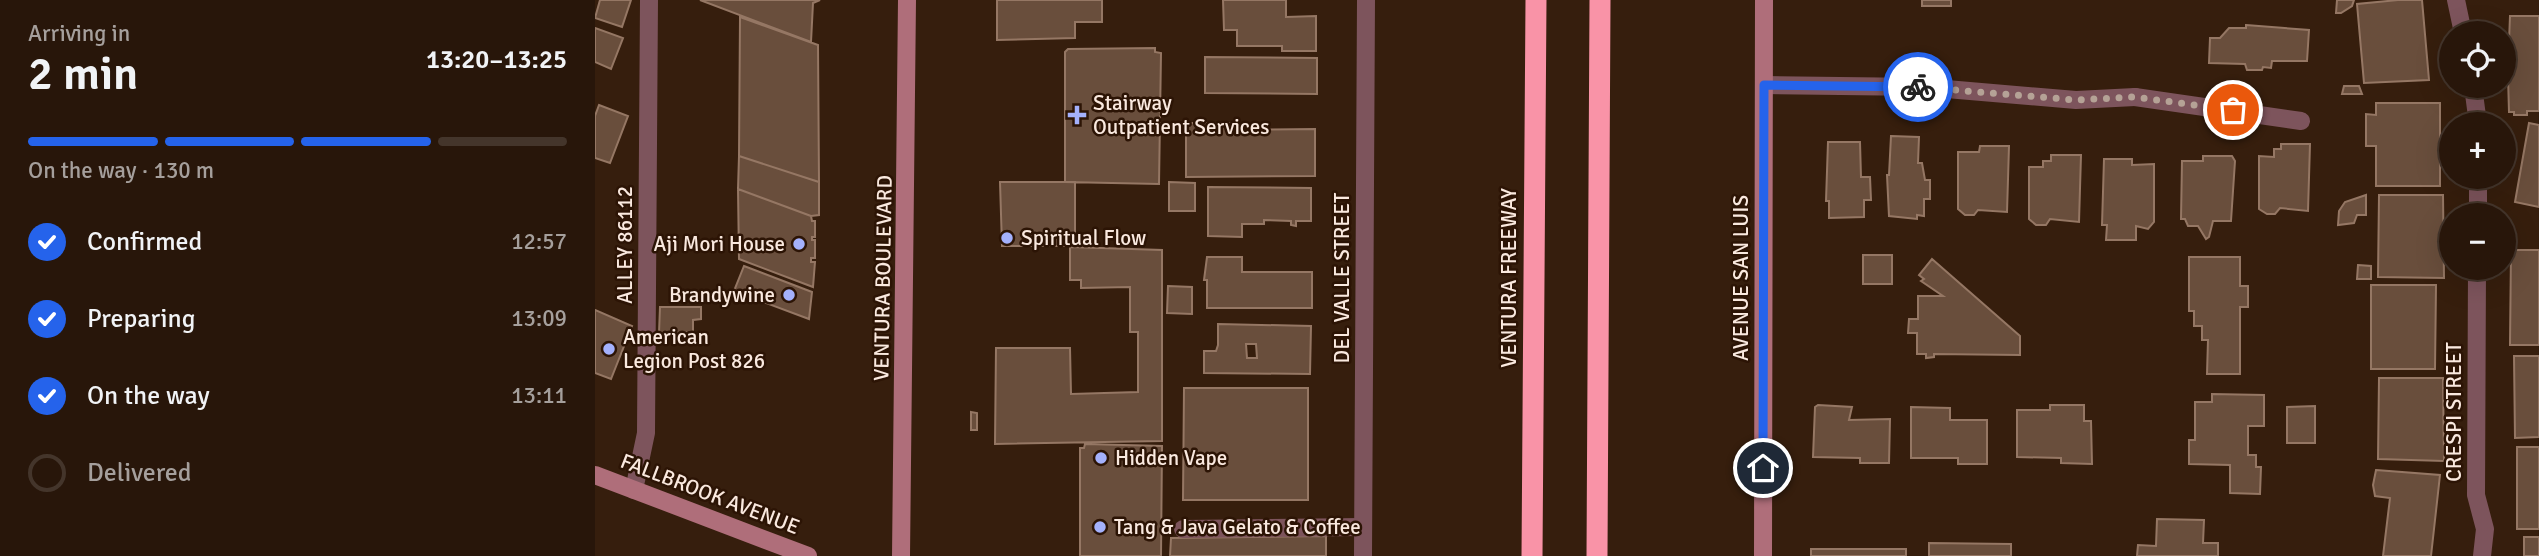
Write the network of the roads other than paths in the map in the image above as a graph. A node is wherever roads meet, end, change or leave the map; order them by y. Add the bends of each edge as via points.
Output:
1 (649, 0) edge
2 (907, 0) edge
3 (1366, 0) edge
4 (1536, 0) edge
5 (1600, 0) edge
6 (1764, 0) edge
7 (2456, 0) edge
8 (2460, 21) edge
9 (1764, 85) junction
10 (2301, 121) dead end
11 (2477, 280) edge
12 (595, 475) edge
13 (634, 489) junction
14 (1363, 527) junction
15 (1182, 529) dead end
16 (808, 556) edge
17 (901, 556) edge
18 (1363, 556) edge
19 (1532, 556) edge
20 (1597, 556) edge
21 (1763, 556) edge
22 (2482, 556) edge

1 - 13 street, ALLEY 86112 via 646,433
2 - 17 main road, VENTURA BOULEVARD
3 - 14 street, DEL VALLE STREET
4 - 19 highway, VENTURA FREEWAY
5 - 20 highway
6 - 9 main road, AVENUE SAN LUIS
7 - 8 street
9 - 10 street via 1923,87 2076,100 2134,97
9 - 21 main road, AVENUE SAN LUIS
11 - 22 street, CRESPI STREET via 2476,495 2485,529
12 - 13 main road, FALLBROOK AVENUE
13 - 16 main road, FALLBROOK AVENUE
14 - 15 street
14 - 18 street, DEL VALLE STREET

